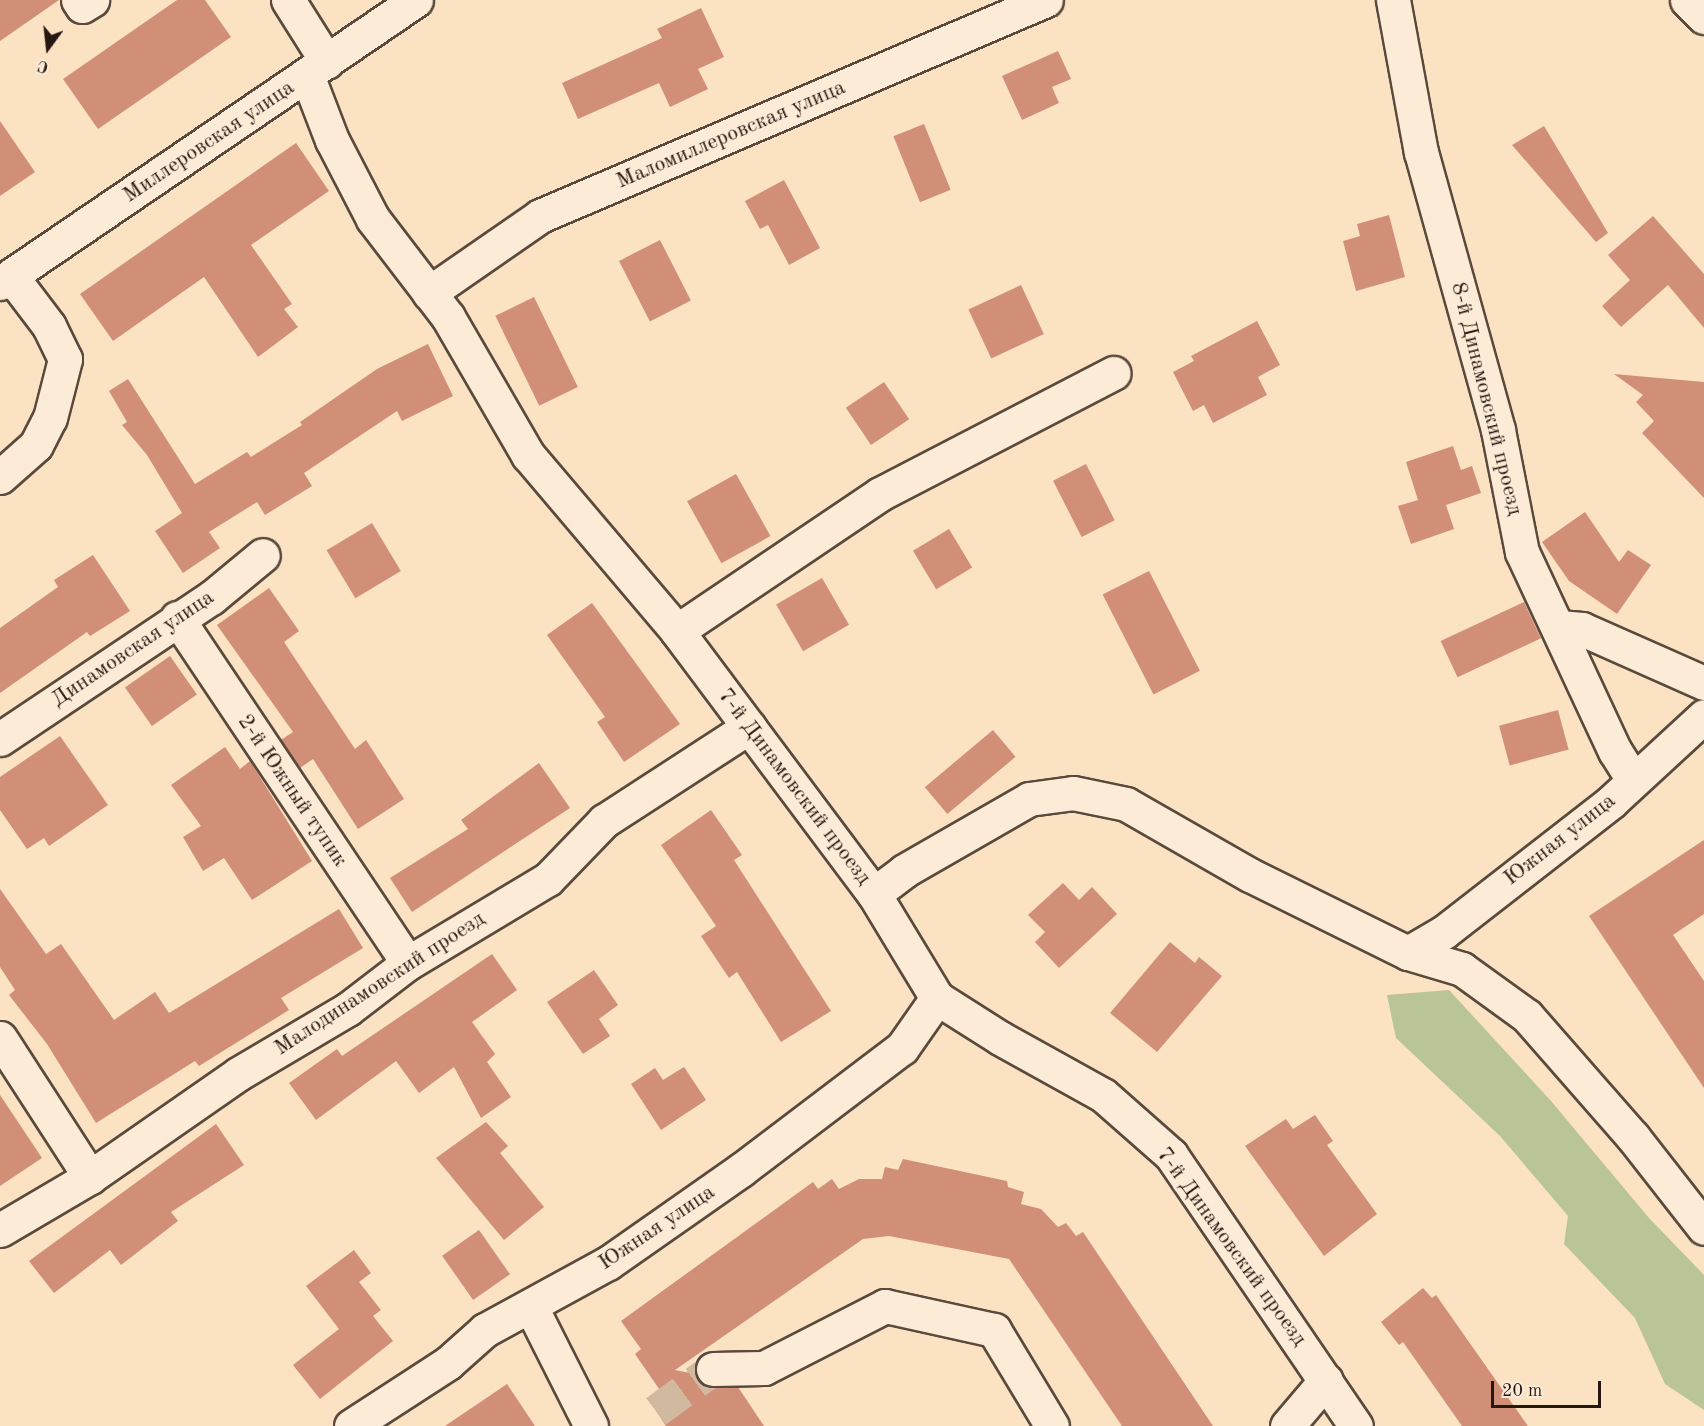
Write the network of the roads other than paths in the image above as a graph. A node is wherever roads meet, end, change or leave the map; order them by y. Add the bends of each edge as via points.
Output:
1 (78, 0) edge
2 (92, 0) edge
3 (288, 0) edge
4 (416, 0) edge
5 (1046, 0) edge
6 (1393, 0) edge
7 (1687, 0) edge
8 (1704, 17) edge
9 (317, 69) junction
10 (5, 280) edge
11 (429, 293) junction
12 (1113, 373) dead end
13 (0, 477) edge
14 (263, 555) dead end
15 (177, 618) junction
16 (1558, 627) junction
17 (677, 631) junction
18 (1704, 683) edge
19 (1704, 716) edge
20 (749, 727) junction
21 (0, 739) edge
22 (1634, 780) junction
23 (874, 894) junction
24 (1408, 953) junction
25 (408, 963) junction
26 (938, 998) junction
27 (0, 1038) edge
28 (90, 1177) junction
29 (1704, 1228) edge
30 (0, 1230) edge
31 (531, 1307) junction
32 (713, 1370) tunnel mouth
33 (1326, 1380) junction
34 (351, 1426) edge
35 (591, 1426) edge
36 (1052, 1426) edge
37 (1287, 1426) edge
38 (1356, 1426) edge

1 - 2 street via 82,6
3 - 9 street, 7-й Динамовский проезд
4 - 9 street, Миллеровская улица
5 - 11 street, Маломиллеровская улица via 540,216
6 - 16 street, 8-й Динамовский проезд via 1421,152 1498,430 1522,552
7 - 8 street
9 - 10 street, Миллеровская улица
9 - 11 street, 7-й Динамовский проезд via 332,140 373,219
10 - 13 street via 49,326 65,359 50,418 36,445
11 - 17 street, 7-й Динамовский проезд via 448,316 528,455
12 - 17 street via 880,494
14 - 15 street, Динамовская улица via 211,598
15 - 21 street, Динамовская улица
15 - 25 street, 2-й Южный тупик
16 - 18 street via 1582,629
16 - 22 street, 8-й Динамовский проезд via 1615,751
17 - 20 street, 7-й Динамовский проезд
19 - 22 street, Южная улица
20 - 23 street, 7-й Динамовский проезд
20 - 25 street, Малодинамовский проезд via 604,820 548,879
22 - 24 street, Южная улица via 1444,932
23 - 24 street via 904,871 1029,799 1073,793 1126,804 1250,875
23 - 26 street, 7-й Динамовский проезд
24 - 29 street via 1462,969 1527,1016 1633,1137
25 - 28 street, Малодинамовский проезд via 348,1009 238,1074
26 - 31 street, Южная улица via 902,1048 741,1170 608,1263
26 - 33 street, 7-й Динамовский проезд via 1000,1038 1103,1095 1172,1155
27 - 28 street
28 - 30 street, Малодинамовский проезд
31 - 34 street, Южная улица via 485,1330 448,1363
31 - 35 street
32 - 36 street via 764,1368 885,1306 994,1330
33 - 37 street
33 - 38 street, 7-й Динамовский проезд

